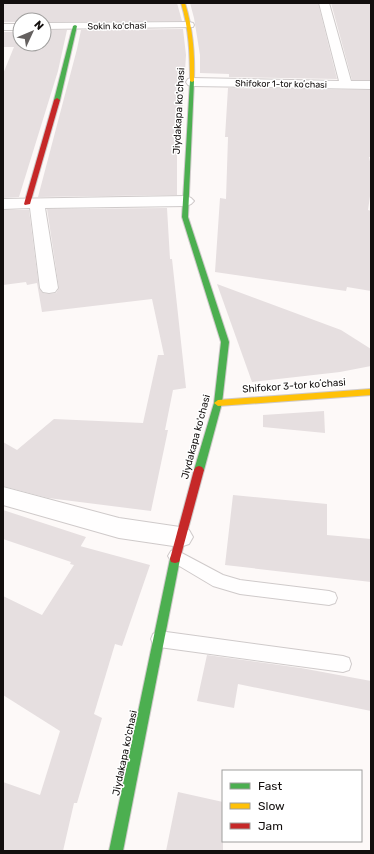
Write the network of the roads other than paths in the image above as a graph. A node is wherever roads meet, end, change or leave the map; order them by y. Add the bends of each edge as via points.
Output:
1 (183, 3) edge
2 (324, 3) edge
3 (189, 25) junction
4 (52, 26) edge
5 (75, 26) junction
6 (192, 82) junction
7 (346, 85) junction
8 (371, 85) edge
9 (186, 201) junction
10 (3, 204) edge
11 (32, 204) junction
12 (50, 288) dead end
13 (371, 392) edge
14 (218, 403) junction
15 (3, 496) edge
16 (178, 547) junction
17 (329, 598) dead end
18 (159, 639) junction
19 (343, 664) dead end
20 (116, 851) edge

1 - 3 street, Jiydakapa ko'chasi
2 - 7 street
3 - 5 street, Sokin koʻchasi
3 - 6 street, Jiydakapa ko'chasi via 193,55
4 - 5 street, Sokin koʻchasi
5 - 11 street via 69,58 35,172
6 - 7 street, Shifokor 1-tor koʼchasi
6 - 9 street, Jiydakapa ko'chasi
7 - 8 street, Shifokor 1-tor koʼchasi
9 - 11 street
9 - 14 street, Jiydakapa ko'chasi via 185,217 224,342
10 - 11 street
11 - 12 street
13 - 14 street, Shifokor 3-tor koʼchasi
14 - 16 street, Jiydakapa ko'chasi
15 - 16 street
16 - 17 lane via 219,581 240,587
16 - 18 street, Jiydakapa ko'chasi
18 - 19 lane
18 - 20 street, Jiydakapa ko'chasi

